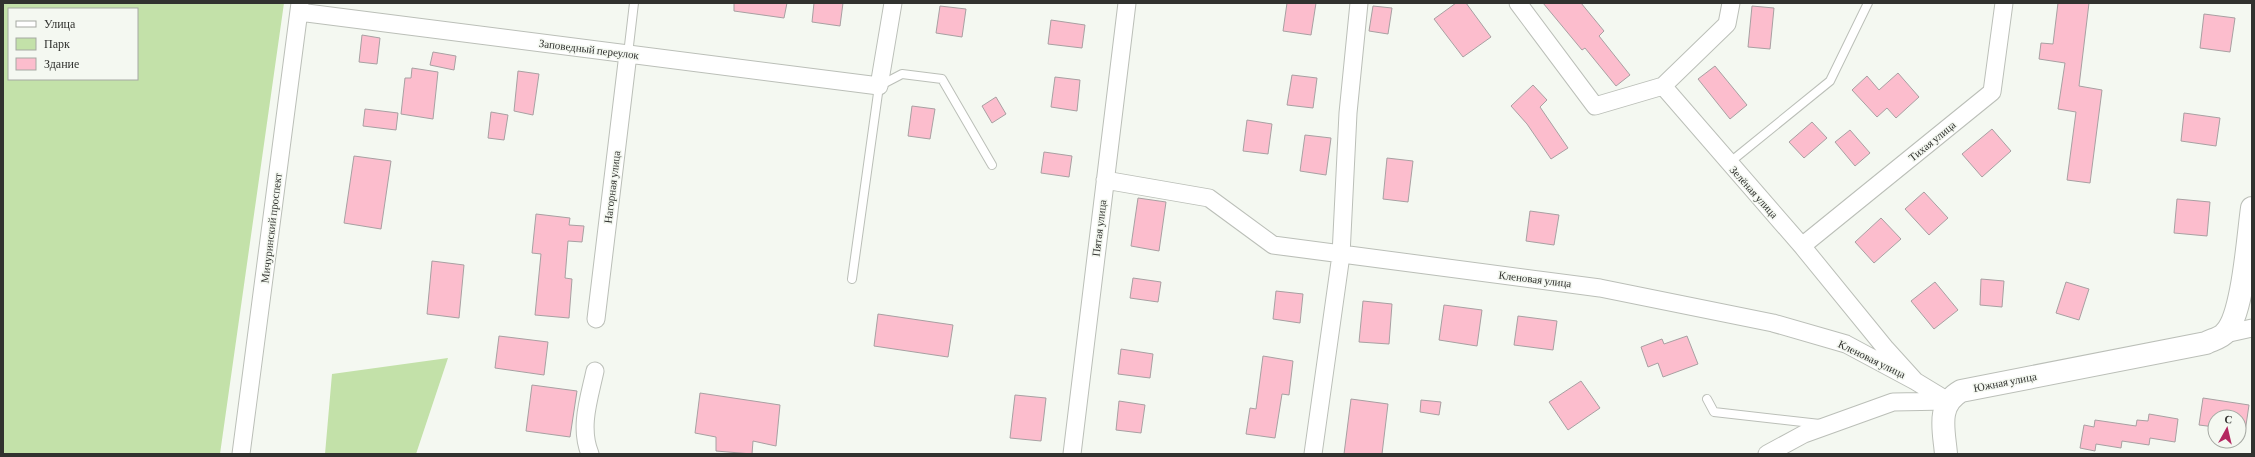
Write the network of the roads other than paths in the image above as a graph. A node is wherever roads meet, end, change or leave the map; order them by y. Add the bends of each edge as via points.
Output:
1 (634, 3) edge
2 (892, 3) edge
3 (1127, 3) edge
4 (1359, 3) edge
5 (1518, 3) edge
6 (1731, 3) edge
7 (1868, 3) edge
8 (2004, 3) edge
9 (300, 8) edge
10 (628, 54) junction
11 (879, 86) junction
12 (1663, 86) junction
13 (1729, 163) junction
14 (992, 165) dead end
15 (1105, 180) junction
16 (2252, 208) edge
17 (1802, 246) junction
18 (1341, 254) junction
19 (852, 279) dead end
20 (596, 320) dead end
21 (2252, 328) edge
22 (2225, 334) junction
23 (595, 371) dead end
24 (1915, 381) junction
25 (1707, 399) dead end
26 (1948, 401) junction
27 (1830, 425) junction
28 (241, 454) edge
29 (590, 454) edge
30 (1072, 454) edge
31 (1313, 454) edge
32 (1767, 454) edge
33 (1946, 454) edge

1 - 10 lane
2 - 11 street
3 - 15 street, Пятая улица
4 - 18 street via 1348,112
5 - 12 street via 1596,106
6 - 12 street via 1727,24
7 - 13 lane via 1830,81
8 - 17 street, Тихая улица via 1992,92
9 - 10 street, Заповедный переулок
9 - 28 street, Мичуринский проспект
10 - 11 street, Заповедный переулок
10 - 20 street, Нагорная улица
11 - 14 lane via 902,74 942,79
11 - 19 lane
12 - 13 street, Зелёная улица
13 - 17 street, Зелёная улица
15 - 18 street, Кленовая улица via 1209,198 1273,245
15 - 30 street, Пятая улица
16 - 22 street via 2239,302 2234,319
17 - 24 street, Зелёная улица
18 - 24 street, Кленовая улица via 1600,288 1773,323 1846,344
18 - 31 street
21 - 22 street, Южная улица
22 - 26 street, Южная улица via 2206,343 1961,391
23 - 29 street via 583,425
24 - 26 street, Зелёная улица
25 - 27 lane via 1714,412
26 - 27 street via 1893,402
26 - 33 street via 1943,420
27 - 32 street via 1804,434

